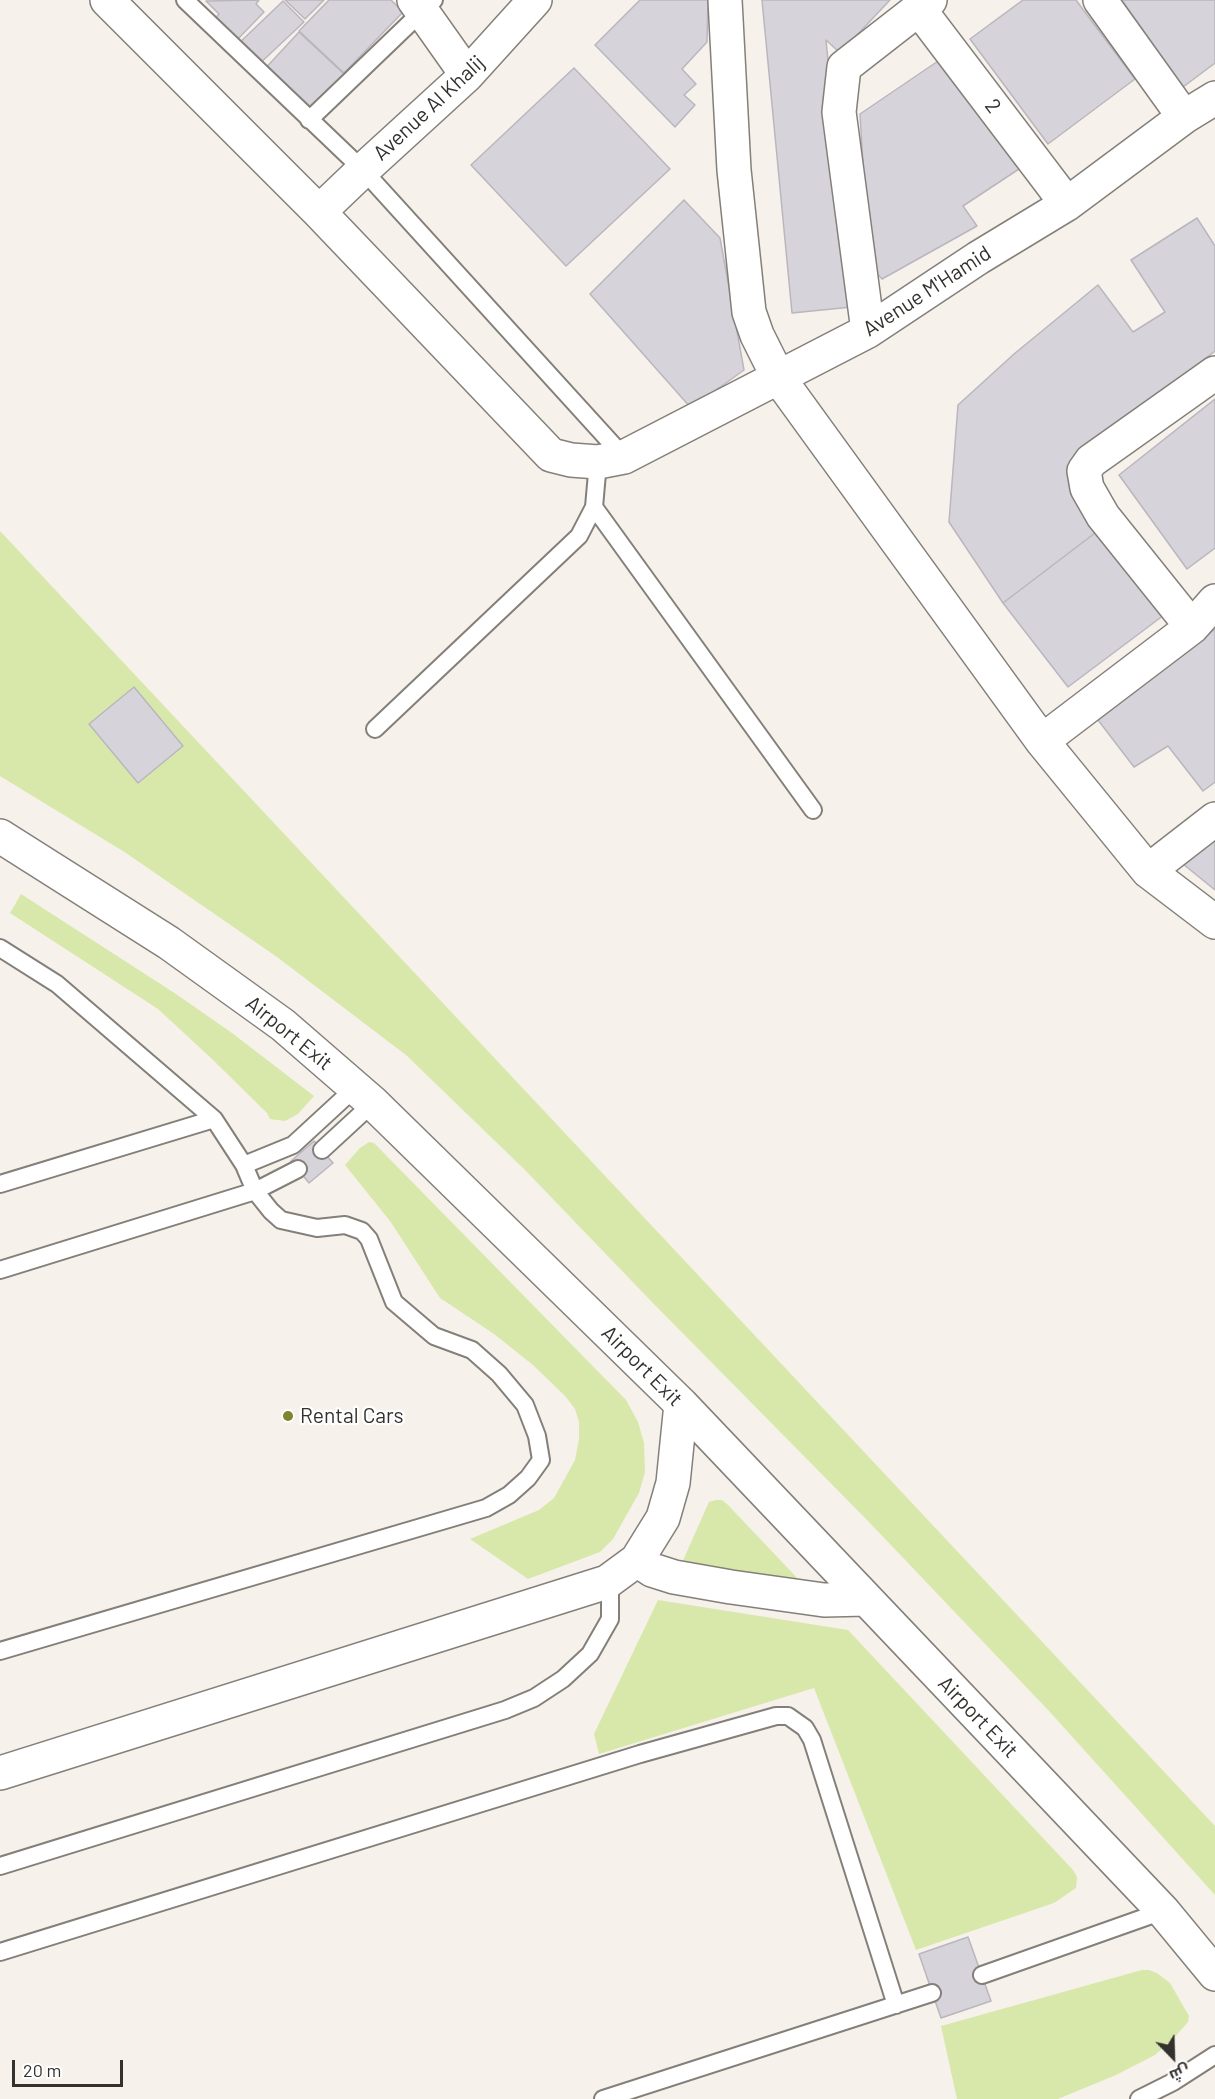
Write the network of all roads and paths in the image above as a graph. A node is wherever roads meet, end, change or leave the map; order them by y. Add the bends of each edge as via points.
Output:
1 (107, 0) edge
2 (185, 0) edge
3 (535, 0) edge
4 (725, 0) edge
5 (1100, 0) edge
6 (424, 4) edge
7 (924, 4) edge
8 (467, 75) junction
9 (1215, 98) edge
10 (1184, 117) junction
11 (309, 120) junction
12 (363, 170) junction
13 (1066, 204) junction
14 (319, 212) junction
15 (868, 331) junction
16 (1215, 373) edge
17 (778, 377) junction
18 (610, 460) junction
19 (594, 507) junction
20 (1215, 601) edge
21 (1192, 627) junction
22 (375, 729) dead end
23 (1042, 741) junction
24 (813, 810) dead end
25 (1215, 819) edge
26 (0, 836) edge
27 (1148, 871) junction
28 (1215, 922) edge
29 (0, 948) edge
30 (364, 1095) junction
31 (214, 1119) junction
32 (322, 1150) dead end
33 (244, 1166) junction
34 (298, 1169) dead end
35 (0, 1184) edge
36 (255, 1191) junction
37 (0, 1270) edge
38 (681, 1404) junction
39 (637, 1560) junction
40 (607, 1582) junction
41 (866, 1599) junction
42 (0, 1651) edge
43 (0, 1773) edge
44 (0, 1866) edge
45 (1163, 1911) junction
46 (0, 1952) edge
47 (1215, 1974) edge
48 (982, 1975) dead end
49 (932, 1993) dead end
50 (896, 2005) junction
51 (1215, 2055) edge
52 (603, 2099) edge
53 (1139, 2099) edge

1 - 14 street
2 - 11 lane
3 - 8 street, Avenue Al Khalij
4 - 17 street via 734,170 747,300 757,335
5 - 10 street
6 - 8 street
6 - 11 lane
7 - 13 street, 2
7 - 15 street via 844,67 839,112
8 - 12 street, Avenue Al Khalij
9 - 10 street, Avenue M'Hamid
10 - 13 street, Avenue M'Hamid
11 - 12 lane
12 - 14 street, Avenue Al Khalij
12 - 18 lane
13 - 15 street, Avenue M'Hamid
14 - 18 street via 551,455 571,460
15 - 17 street, Avenue M'Hamid
16 - 21 street via 1091,461 1084,471 1087,488 1103,516
17 - 18 street, Avenue M'Hamid
17 - 23 street
18 - 19 lane
19 - 22 lane via 579,536
19 - 24 lane
20 - 21 street
21 - 23 street
23 - 27 street
25 - 27 street
26 - 30 street, Airport Exit via 169,943 283,1025
27 - 28 street
29 - 31 lane via 57,984
30 - 32 lane
30 - 33 lane via 293,1144
30 - 38 street, Airport Exit
31 - 33 lane
31 - 35 lane
33 - 36 lane
34 - 36 lane
36 - 37 lane
36 - 42 lane via 281,1220 317,1228 345,1225 362,1231 369,1239 394,1302 434,1336 472,1350 525,1405 541,1460 528,1478 486,1508
38 - 39 street via 673,1483 666,1509
38 - 41 street, Airport Exit
39 - 40 street
39 - 41 street via 674,1577 731,1587 824,1600
40 - 43 street
40 - 44 lane via 610,1619 590,1654 534,1698
41 - 45 street, Airport Exit
45 - 47 street, Airport Exit
45 - 48 lane
46 - 50 lane via 640,1754 776,1716 789,1716 805,1728 812,1740
49 - 50 lane
50 - 52 lane
51 - 53 lane

